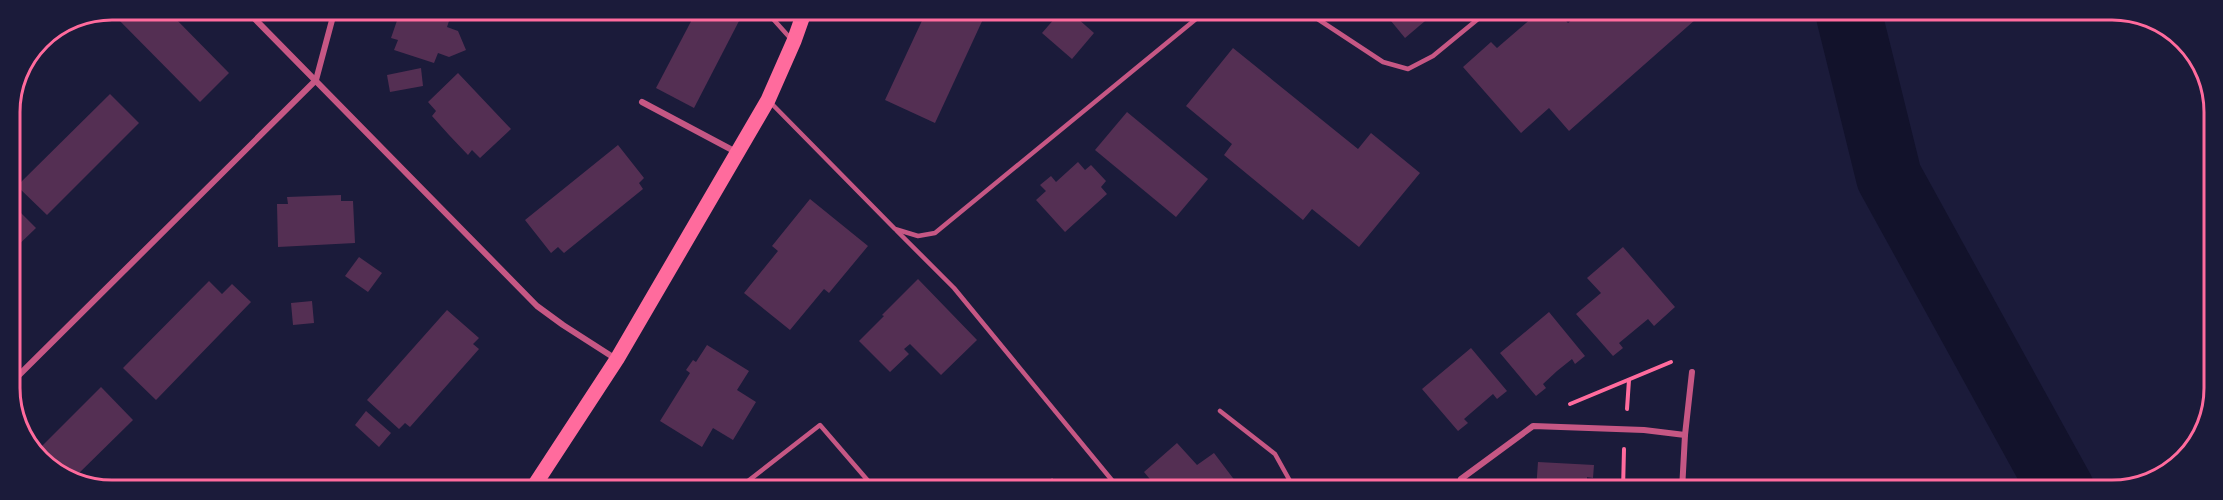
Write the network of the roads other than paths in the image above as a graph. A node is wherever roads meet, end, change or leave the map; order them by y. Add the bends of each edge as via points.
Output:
1 (256, 20) edge
2 (332, 20) edge
3 (774, 20) edge
4 (801, 20) edge
5 (1195, 20) edge
6 (1319, 20) edge
7 (1477, 20) edge
8 (794, 41) junction
9 (316, 80) junction
10 (768, 100) junction
11 (642, 102) dead end
12 (737, 153) junction
13 (895, 229) junction
14 (617, 359) junction
15 (1692, 372) road end
16 (19, 375) edge
17 (1220, 411) dead end
18 (1685, 435) junction
19 (1461, 478) dead end
20 (1290, 480) edge
21 (1683, 480) edge
22 (537, 481) edge
23 (749, 481) edge
24 (868, 481) edge
25 (1112, 481) edge

1 - 9 street
2 - 9 street
3 - 8 lane
4 - 8 main road
5 - 13 lane via 934,233 918,236
6 - 7 lane via 1383,62 1408,69 1433,56
8 - 10 main road
9 - 14 street via 537,306
9 - 16 street
10 - 12 main road
10 - 13 lane
11 - 12 street
12 - 14 main road
13 - 25 lane via 954,288
14 - 22 main road
15 - 18 street
17 - 20 lane via 1275,454
18 - 19 street via 1533,426
18 - 21 street
23 - 24 lane via 820,425

